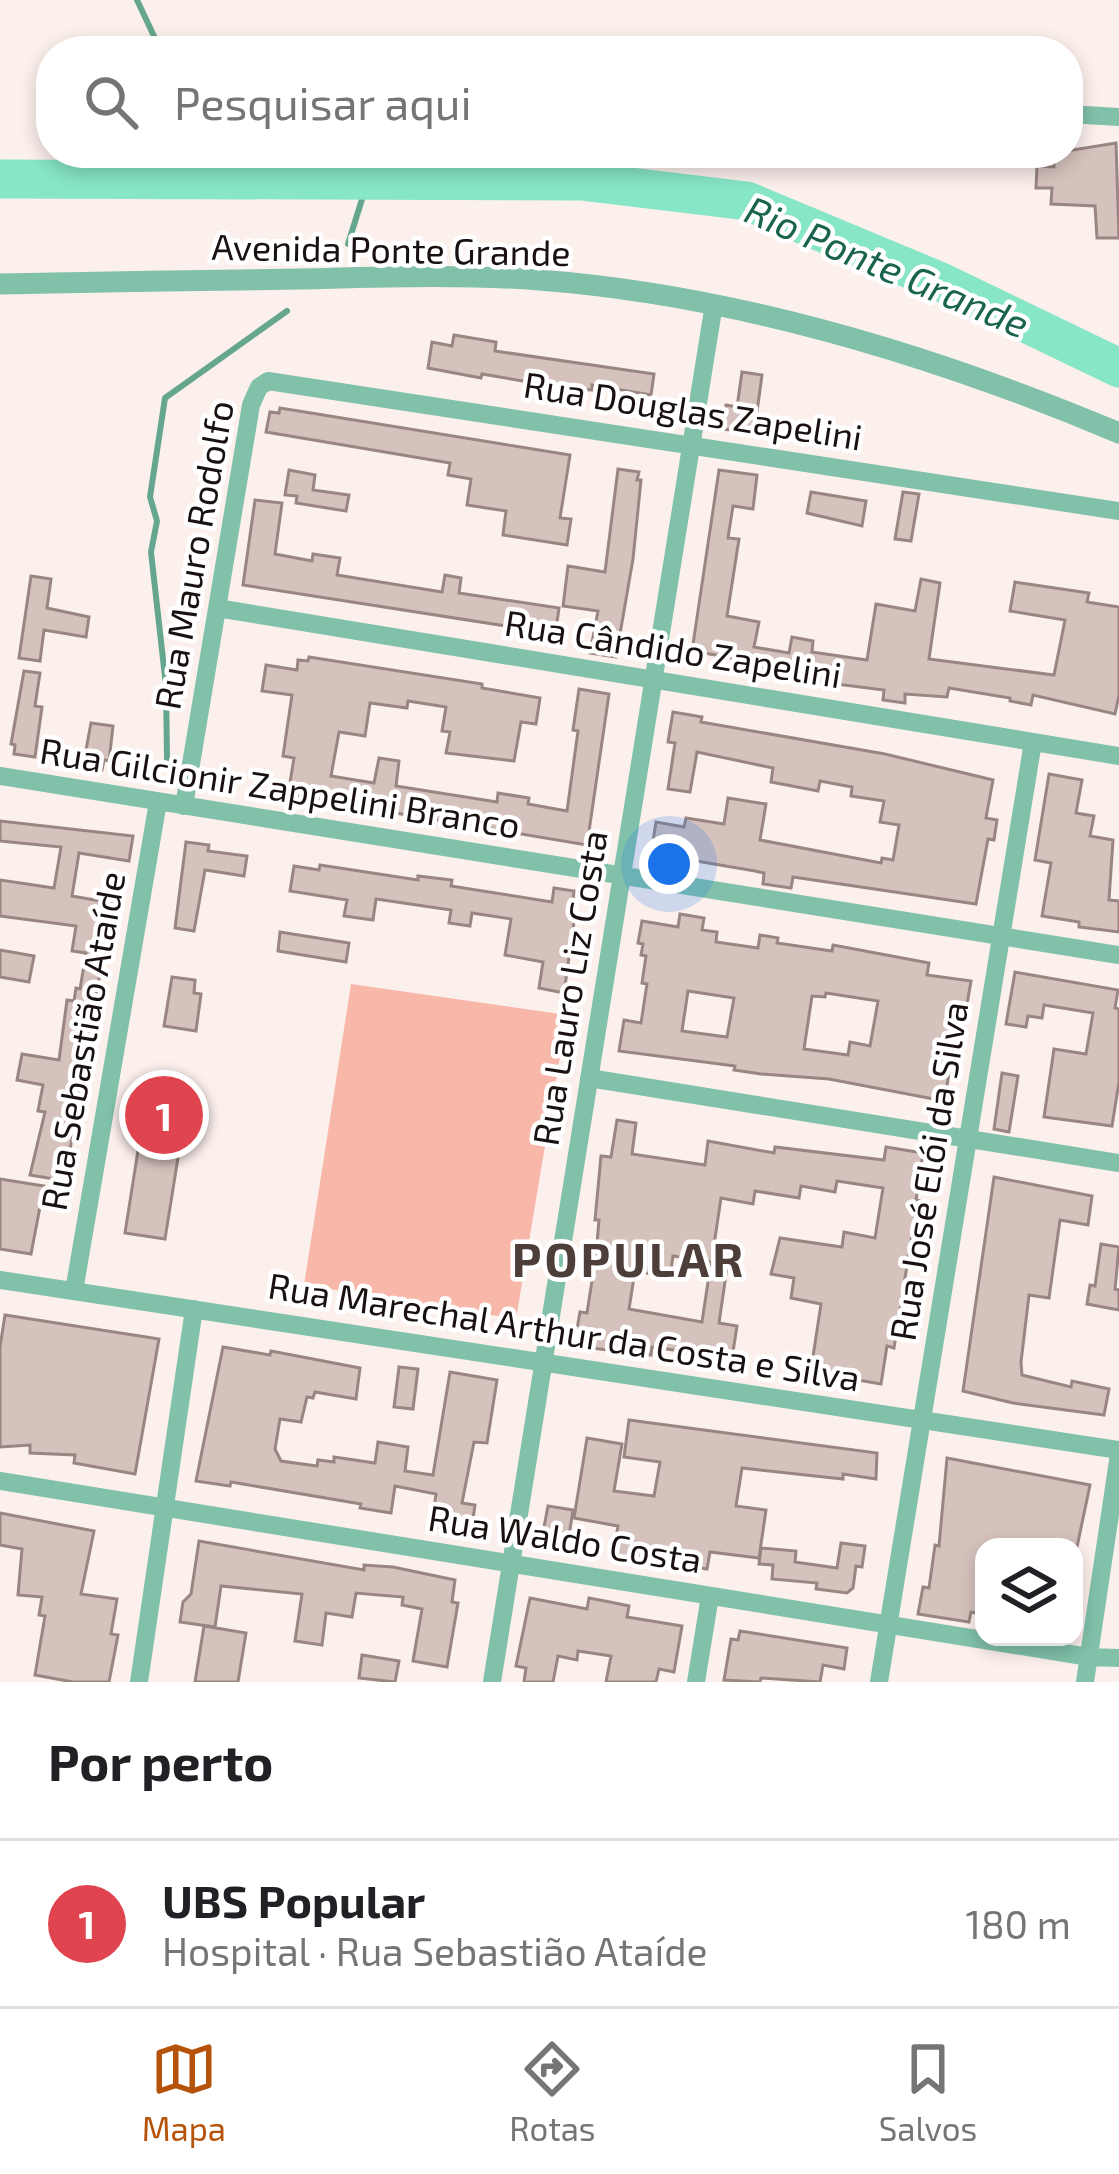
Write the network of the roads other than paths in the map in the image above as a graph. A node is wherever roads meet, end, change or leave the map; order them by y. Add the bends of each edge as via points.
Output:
1 (1083, 115) edge
2 (1119, 117) edge
3 (0, 284) edge
4 (714, 304) junction
5 (259, 387) joint
6 (1119, 433) edge
7 (692, 444) junction
8 (1119, 511) edge
9 (217, 608) junction
10 (653, 680) junction
11 (1033, 742) junction
12 (1119, 756) edge
13 (0, 776) edge
14 (158, 802) junction
15 (184, 806) junction
16 (622, 875) junction
17 (1001, 936) junction
18 (1119, 955) edge
19 (589, 1078) junction
20 (968, 1139) junction
21 (1119, 1163) edge
22 (0, 1280) edge
23 (74, 1291) junction
24 (194, 1310) junction
25 (543, 1362) junction
26 (922, 1420) junction
27 (1119, 1452) edge
28 (0, 1481) edge
29 (165, 1508) junction
30 (511, 1564) junction
31 (710, 1596) junction
32 (888, 1624) junction
33 (1089, 1657) junction
34 (1119, 1658) edge
35 (139, 1682) edge
36 (491, 1682) edge
37 (696, 1682) edge
38 (879, 1682) edge
39 (1085, 1682) edge

1 - 2 street
3 - 4 street, Avenida Ponte Grande via 469,278
4 - 6 street, Avenida Ponte Grande via 891,352
4 - 7 street, Rua Lauro Liz Costa
5 - 7 street, Rua Douglas Zapelini via 279,381
5 - 9 street, Rua Mauro Rodolfo
7 - 8 street, Rua Douglas Zapelini
7 - 10 street, Rua Lauro Liz Costa
9 - 10 street, Rua Cândido Zapelini
9 - 15 street, Rua Mauro Rodolfo
10 - 11 street, Rua Cândido Zapelini
10 - 16 street, Rua Lauro Liz Costa
11 - 12 street, Rua Cândido Zapelini
11 - 17 street, Rua José Elói da Silva
13 - 14 street, Rua Gilcionir Zappelini Branco
14 - 15 street, Rua Gilcionir Zappelini Branco
14 - 23 street, Rua Sebastião Ataíde
15 - 16 street, Rua Gilcionir Zappelini Branco
16 - 17 street, Rua Gilcionir Zappelini Branco
16 - 19 street, Rua Lauro Liz Costa
17 - 18 street, Rua Gilcionir Zappelini Branco
17 - 20 street, Rua José Elói da Silva
19 - 20 street
19 - 25 street, Rua Lauro Liz Costa
20 - 21 street
20 - 26 street, Rua José Elói da Silva
22 - 23 street, Rua Marechal Arthur da Costa e Silva
23 - 24 street, Rua Marechal Arthur da Costa e Silva
24 - 25 street, Rua Marechal Arthur da Costa e Silva
24 - 29 street
25 - 26 street, Rua Marechal Arthur da Costa e Silva
25 - 30 street, Rua Lauro Liz Costa
26 - 27 street, Rua Marechal Arthur da Costa e Silva
26 - 32 street, Rua José Elói da Silva
27 - 33 street
28 - 29 street, Rua Waldo Costa
29 - 30 street, Rua Waldo Costa
29 - 35 street
30 - 31 street, Rua Waldo Costa
30 - 36 street, Rua Lauro Liz Costa
31 - 32 street, Rua Waldo Costa
31 - 37 street
32 - 33 street, Rua Waldo Costa
32 - 38 street, Rua José Elói da Silva
33 - 34 street, Rua Waldo Costa
33 - 39 street

